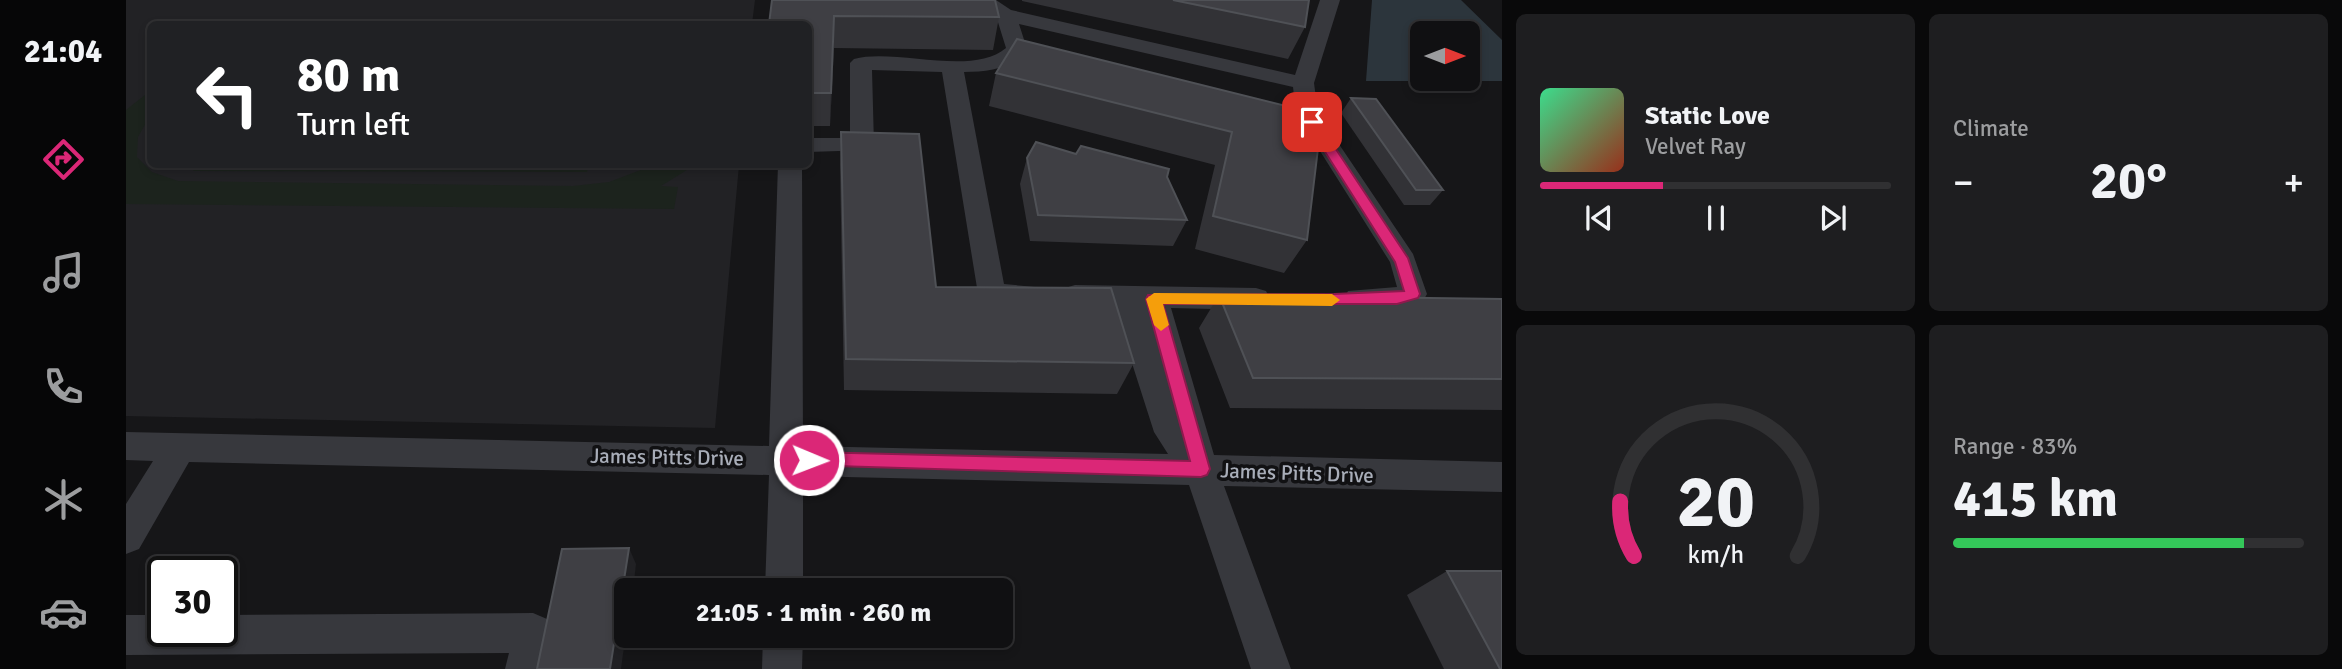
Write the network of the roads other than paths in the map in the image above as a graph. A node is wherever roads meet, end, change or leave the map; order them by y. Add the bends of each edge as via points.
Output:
1 (981, 0) edge
2 (1330, 0) edge
3 (1007, 15) junction
4 (1011, 54) junction
5 (1037, 60) edge
6 (952, 65) junction
7 (1303, 83) junction
8 (1286, 116) edge
9 (1312, 122) junction
10 (812, 145) edge
11 (790, 168) edge
12 (1140, 298) junction
13 (1279, 300) edge
14 (1334, 300) edge
15 (126, 446) edge
16 (180, 447) junction
17 (787, 459) junction
18 (1201, 469) junction
19 (1502, 477) edge
20 (126, 537) edge
21 (784, 578) edge
22 (126, 635) edge
23 (783, 648) edge
24 (525, 669) edge
25 (782, 669) edge
26 (1271, 669) edge

1 - 3 street
2 - 7 street
3 - 4 street via 1017,49
3 - 7 street
4 - 5 street
4 - 6 street via 1003,61
6 - 10 street via 861,63 862,145
6 - 12 street via 992,294
7 - 9 street
8 - 9 street
9 - 14 street via 1403,261 1413,294
11 - 17 street
12 - 13 street
12 - 18 street via 1170,432
15 - 16 street, James Pitts Drive
16 - 17 street, James Pitts Drive
16 - 20 street
17 - 18 street, James Pitts Drive
17 - 21 street
18 - 19 street, James Pitts Drive
18 - 26 street
22 - 24 street via 533,633
23 - 25 street

